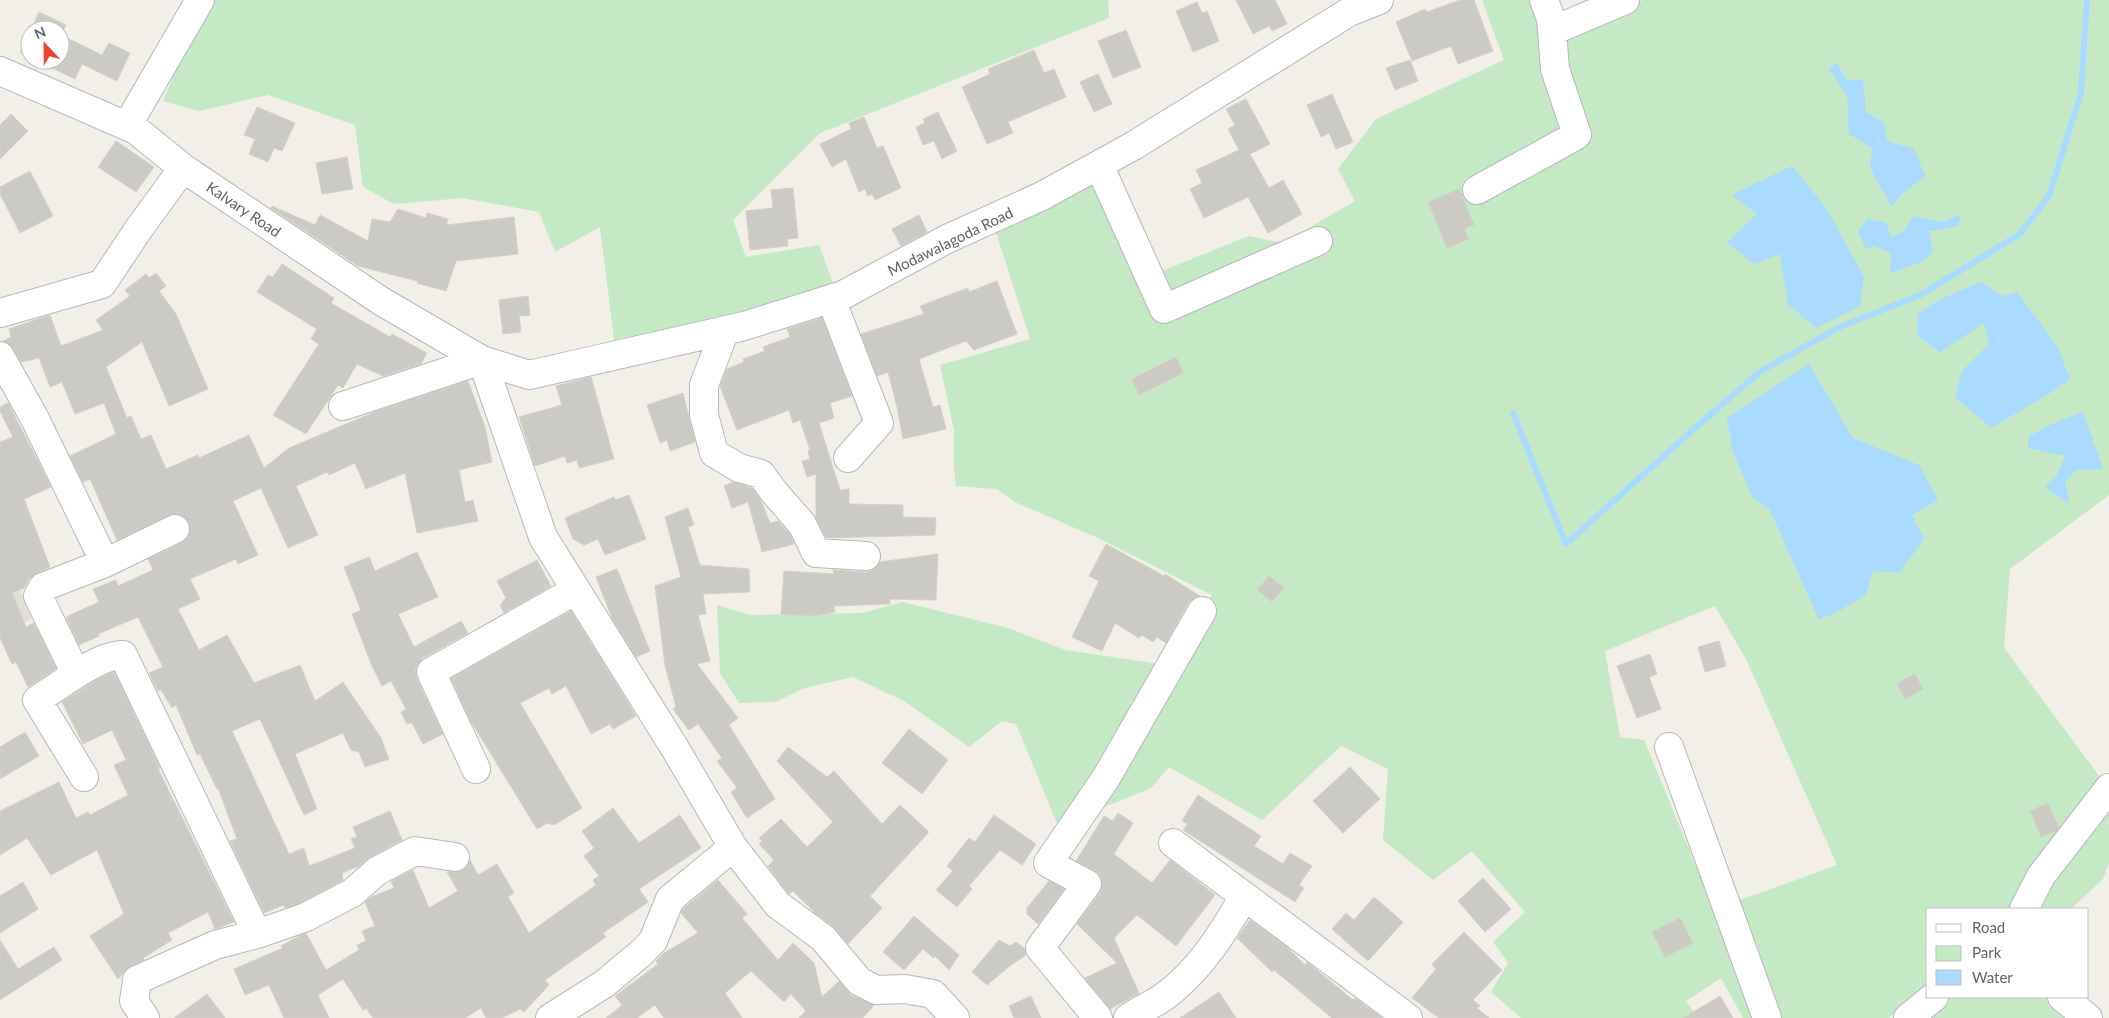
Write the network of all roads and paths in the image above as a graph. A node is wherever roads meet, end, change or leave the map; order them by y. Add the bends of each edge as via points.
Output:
1 (200, 0) edge
2 (1379, 0) edge
3 (1625, 0) edge
4 (1547, 9) edge
5 (0, 71) edge
6 (127, 126) junction
7 (1098, 165) junction
8 (183, 168) junction
9 (1477, 190) dead end
10 (1318, 241) dead end
11 (830, 299) junction
12 (0, 314) edge
13 (725, 330) junction
14 (0, 356) edge
15 (482, 360) junction
16 (343, 406) dead end
17 (848, 458) dead end
18 (175, 529) dead end
19 (866, 556) dead end
20 (105, 563) junction
21 (576, 590) junction
22 (1202, 611) dead end
23 (76, 674) junction
24 (1669, 747) dead end
25 (476, 769) dead end
26 (84, 777) dead end
27 (2109, 788) edge
28 (1173, 843) dead end
29 (733, 847) junction
30 (455, 857) dead end
31 (1244, 897) junction
32 (2025, 908) edge
33 (256, 934) junction
34 (1933, 998) edge
35 (2063, 998) edge
36 (566, 1014) edge
37 (145, 1018) edge
38 (955, 1018) edge
39 (1098, 1018) edge
40 (1128, 1018) edge
41 (1408, 1018) edge
42 (1767, 1018) edge
43 (1908, 1018) edge
44 (2088, 1018) edge

1 - 6 street
2 - 7 street, Modawalagoda Road via 1349,12
3 - 4 street via 1559,28
4 - 9 street via 1555,69 1577,135
5 - 6 street, Kalvary Road
6 - 8 street, Kalvary Road
7 - 10 street via 1164,309
7 - 11 street, Modawalagoda Road via 1042,196 947,239
8 - 12 street via 102,284
8 - 15 street, Kalvary Road via 381,301
11 - 13 street, Modawalagoda Road
11 - 17 street via 878,423
13 - 15 street, Modawalagoda Road via 529,375
13 - 19 street via 704,384 704,415 714,453 739,468 761,474 802,524 816,553
14 - 20 street via 35,419
15 - 16 street
15 - 21 street via 543,536
18 - 20 street
20 - 23 street via 43,587 38,596
21 - 25 street via 431,672
21 - 29 street
22 - 39 street via 1106,778 1048,863 1087,884 1040,948
23 - 26 street via 38,700
23 - 33 street via 113,655 122,656
24 - 42 street
27 - 32 street via 2041,876
28 - 31 street
29 - 36 street via 670,899 653,940 640,954
29 - 38 street via 778,905 823,938 859,982 876,990 904,989 933,994
30 - 33 street via 415,851 377,871 352,892 314,913
31 - 40 street via 1215,945 1188,976 1163,998
31 - 41 street
33 - 37 street via 215,944 137,980 134,1001
34 - 43 street
35 - 44 street

